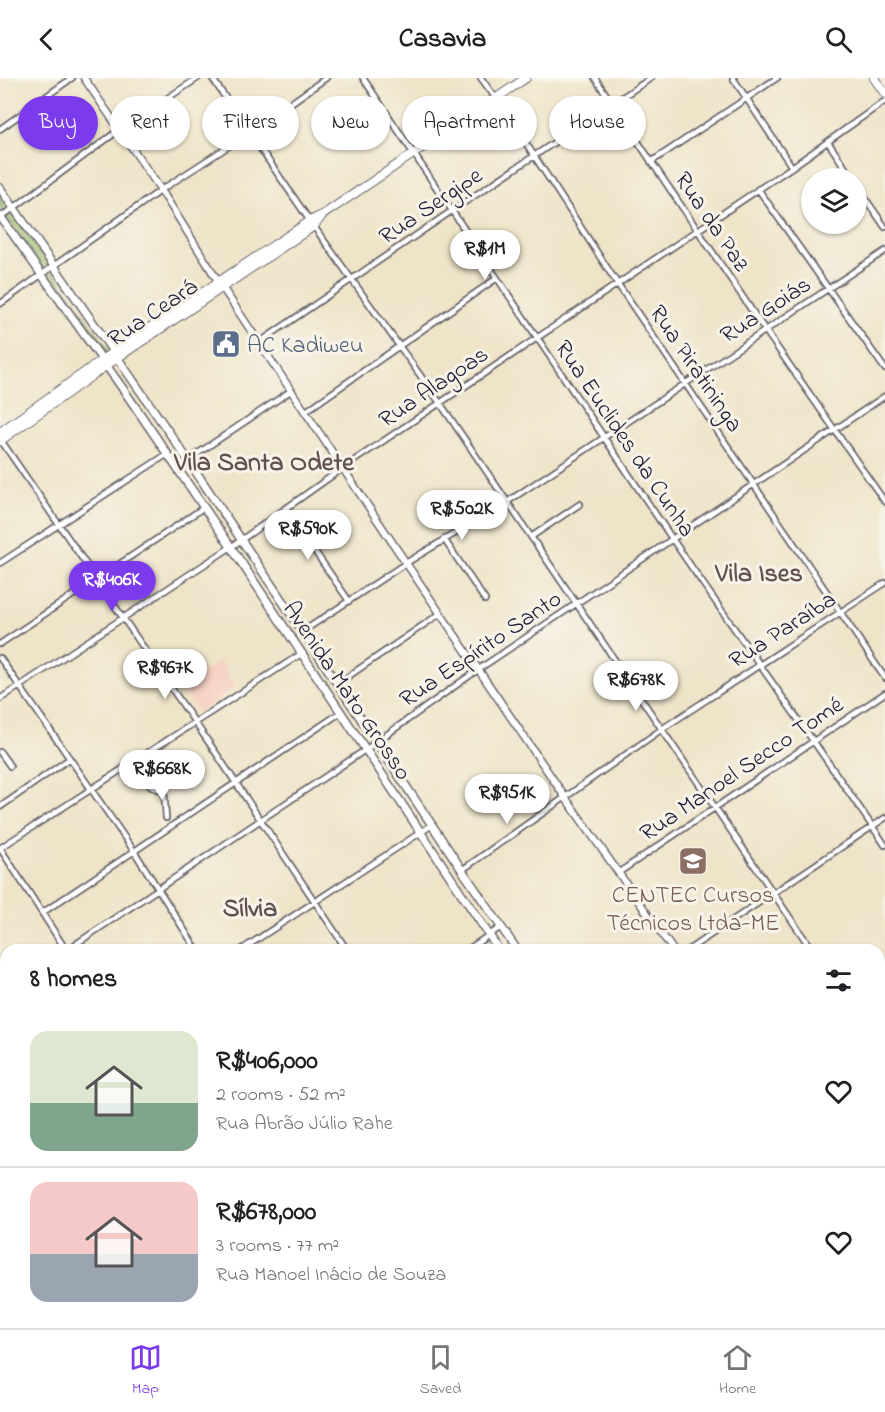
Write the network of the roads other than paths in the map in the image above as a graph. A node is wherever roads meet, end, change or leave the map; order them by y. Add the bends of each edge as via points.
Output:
1 (72, 78) edge
2 (84, 78) edge
3 (198, 78) edge
4 (212, 78) edge
5 (326, 78) edge
6 (363, 78) edge
7 (482, 78) edge
8 (526, 78) edge
9 (595, 78) edge
10 (651, 78) edge
11 (733, 78) edge
12 (777, 78) edge
13 (874, 78) edge
14 (885, 93) edge
15 (171, 96) edge
16 (224, 96) edge
17 (494, 96) edge
18 (500, 96) edge
19 (607, 96) edge
20 (625, 96) edge
21 (299, 97) edge
22 (747, 98) junction
23 (885, 101) edge
24 (110, 117) edge
25 (0, 129) edge
26 (110, 137) edge
27 (828, 142) junction
28 (549, 147) edge
29 (133, 150) edge
30 (223, 150) edge
31 (261, 150) edge
32 (419, 150) edge
33 (529, 150) edge
34 (643, 150) edge
35 (414, 153) junction
36 (534, 157) junction
37 (651, 162) junction
38 (792, 167) junction
39 (845, 168) edge
40 (0, 188) edge
41 (758, 189) junction
42 (161, 190) junction
43 (867, 201) edge
44 (14, 207) junction
45 (453, 210) junction
46 (0, 217) edge
47 (312, 223) junction
48 (885, 227) edge
49 (698, 230) junction
50 (885, 251) edge
51 (55, 267) junction
52 (42, 275) junction
53 (497, 278) junction
54 (351, 279) junction
55 (617, 283) junction
56 (220, 284) junction
57 (829, 288) junction
58 (0, 304) edge
59 (765, 330) junction
60 (537, 338) junction
61 (260, 342) junction
62 (398, 346) junction
63 (115, 355) junction
64 (104, 363) junction
65 (885, 369) edge
66 (685, 383) junction
67 (123, 389) junction
68 (292, 390) junction
69 (140, 391) junction
70 (885, 396) edge
71 (440, 403) junction
72 (306, 411) junction
73 (835, 430) junction
74 (0, 432) edge
75 (604, 437) junction
76 (0, 440) edge
77 (166, 455) junction
78 (188, 460) junction
79 (343, 468) junction
80 (754, 484) junction
81 (212, 497) junction
82 (507, 502) junction
83 (885, 502) edge
84 (580, 504) dead end
85 (203, 508) junction
86 (285, 508) junction
87 (60, 524) junction
88 (531, 537) junction
89 (444, 539) junction
90 (242, 540) junction
91 (673, 540) junction
92 (231, 547) junction
93 (0, 563) edge
94 (406, 563) junction
95 (97, 579) junction
96 (885, 583) edge
97 (485, 600) dead end
98 (349, 601) junction
99 (577, 604) junction
100 (840, 612) junction
101 (441, 613) junction
102 (123, 618) junction
103 (302, 632) junction
104 (287, 633) junction
105 (307, 639) junction
106 (0, 644) edge
107 (299, 651) junction
108 (0, 658) edge
109 (759, 665) junction
110 (479, 669) junction
111 (885, 678) edge
112 (337, 684) junction
113 (19, 686) junction
114 (885, 693) edge
115 (0, 699) edge
116 (339, 713) junction
117 (194, 722) junction
118 (662, 729) junction
119 (814, 740) junction
120 (377, 741) junction
121 (365, 750) junction
122 (0, 752) edge
123 (148, 752) junction
124 (161, 757) dead end
125 (69, 759) junction
126 (10, 766) dead end
127 (236, 783) junction
128 (90, 789) junction
129 (164, 790) junction
130 (565, 797) junction
131 (0, 807) edge
132 (715, 807) junction
133 (166, 818) dead end
134 (885, 818) edge
135 (260, 820) junction
136 (432, 825) junction
137 (872, 826) junction
138 (420, 832) junction
139 (885, 845) edge
140 (0, 848) edge
141 (134, 851) junction
142 (462, 870) junction
143 (618, 873) junction
144 (157, 890) junction
145 (773, 893) junction
146 (314, 901) junction
147 (42, 913) junction
148 (501, 927) junction
149 (489, 935) junction
150 (62, 944) edge
151 (75, 944) edge
152 (193, 944) edge
153 (250, 944) edge
154 (342, 944) edge
155 (476, 944) edge
156 (495, 944) edge
157 (514, 944) edge
158 (670, 944) edge
159 (697, 944) edge
160 (808, 944) edge

1 - 25 street
2 - 24 street
3 - 15 street
4 - 16 street
5 - 21 street
6 - 35 street, Rua Euclides da Cunha
7 - 17 street, Rua Piratininga
8 - 18 main road, Rua Ceará
9 - 19 street, Rua da Paz
10 - 20 street, Rua Sergipe
11 - 22 street
12 - 22 street
13 - 14 main road
22 - 37 street
22 - 38 street
23 - 27 street, Rua Alagoas
26 - 44 street
27 - 38 street, Rua Alagoas
27 - 39 street
28 - 36 street, Rua Sergipe
29 - 42 street
30 - 42 street
31 - 47 street
32 - 35 main road, Rua Ceará
33 - 36 street, Rua Piratininga
34 - 37 street, Rua da Paz
35 - 45 street, Rua Euclides da Cunha
35 - 47 main road, Rua Ceará
36 - 45 street, Rua Sergipe
36 - 55 street, Rua Piratininga
37 - 49 street, Rua da Paz
38 - 41 street, Rua Alagoas
40 - 44 main road, Avenida Mato Grosso
41 - 49 street, Rua Alagoas
41 - 57 street
42 - 51 street
42 - 56 street
43 - 48 street
44 - 46 street
44 - 51 main road, Avenida Mato Grosso
45 - 53 street, Rua Euclides da Cunha
45 - 54 street, Rua Sergipe
46 - 52 main road, Avenida Mato Grosso
47 - 54 street
47 - 56 main road, Rua Ceará
49 - 55 street, Rua Alagoas
49 - 59 street, Rua da Paz
50 - 57 street, Rua Goiás
51 - 52 street
51 - 63 main road, Avenida Mato Grosso
52 - 58 street
52 - 64 main road, Avenida Mato Grosso
53 - 60 street, Rua Euclides da Cunha
53 - 62 street
54 - 61 street, Rua Sergipe
54 - 62 street
55 - 60 street, Rua Alagoas
55 - 66 street, Rua Piratininga
56 - 61 street
56 - 63 main road, Rua Ceará
57 - 59 street, Rua Goiás
57 - 65 street
59 - 66 street, Rua Goiás
59 - 73 street, Rua da Paz
60 - 71 street, Rua Alagoas
60 - 75 street, Rua Euclides da Cunha
61 - 68 street
62 - 71 street
62 - 72 street
63 - 64 main road, Rua Ceará
63 - 69 main road, Avenida Mato Grosso
64 - 67 main road, Avenida Mato Grosso
64 - 74 main road, Rua Ceará
64 - 76 main road, Rua Ceará
66 - 75 street, Rua Goiás
66 - 80 street, Rua Piratininga
67 - 69 main road via 131,386
67 - 77 main road, Avenida Mato Grosso
68 - 72 street
68 - 78 street
69 - 78 main road, Avenida Mato Grosso
70 - 73 street, Rua Espírito Santo
71 - 79 street, Rua Alagoas
71 - 82 street
72 - 79 street
73 - 80 street, Rua Espírito Santo
73 - 83 street, Rua da Paz
75 - 82 street, Rua Goiás
75 - 91 street, Rua Euclides da Cunha
76 - 87 street
77 - 85 main road, Avenida Mato Grosso
77 - 87 street
78 - 81 main road, Avenida Mato Grosso
79 - 86 street, Rua Alagoas
79 - 94 street
80 - 91 street, Rua Espírito Santo
80 - 100 street, Rua Piratininga
81 - 85 main road
81 - 90 main road, Avenida Mato Grosso
82 - 88 street
82 - 89 street, Rua Goiás
84 - 88 street
85 - 92 main road, Avenida Mato Grosso
85 - 95 street
86 - 90 street, Rua Alagoas
86 - 98 street
87 - 93 street
87 - 95 street
88 - 99 street
89 - 94 street, Rua Goiás
89 - 97 street
90 - 92 street, Rua Alagoas
90 - 103 main road, Avenida Mato Grosso
91 - 99 street, Rua Espírito Santo
91 - 109 street, Rua Euclides da Cunha
92 - 102 street, Rua Alagoas
92 - 104 main road, Avenida Mato Grosso
94 - 98 street, Rua Goiás
94 - 101 street
95 - 102 street
95 - 106 street
96 - 100 street, Rua Paraíba
98 - 103 street, Rua Goiás
99 - 110 street, Rua Espírito Santo
99 - 118 street
100 - 109 street, Rua Paraíba
100 - 111 street, Rua Piratininga
101 - 110 street
101 - 112 street
102 - 113 street, Rua Alagoas
102 - 117 street
103 - 104 main road
103 - 105 main road, Avenida Mato Grosso
104 - 107 main road, Avenida Mato Grosso
105 - 107 main road
105 - 112 main road, Avenida Mato Grosso
107 - 116 main road, Avenida Mato Grosso
107 - 117 street
108 - 113 street
109 - 118 street, Rua Paraíba
109 - 119 street, Rua Euclides da Cunha
110 - 120 street, Rua Espírito Santo
110 - 130 street
112 - 120 main road, Avenida Mato Grosso
113 - 115 street, Rua Alagoas
113 - 125 street
114 - 119 street, Rua Manoel Secco Tomé
116 - 121 main road, Avenida Mato Grosso
116 - 127 street
117 - 123 street
117 - 127 street
118 - 130 street, Rua Paraíba
118 - 132 street
119 - 132 street, Rua Manoel Secco Tomé
119 - 137 street, Rua Euclides da Cunha
120 - 121 street, Rua Espírito Santo
120 - 136 main road, Avenida Mato Grosso
121 - 135 street, Rua Espírito Santo
121 - 138 main road, Avenida Mato Grosso
122 - 126 street
123 - 128 street
123 - 129 street via 150,785
124 - 129 street
125 - 128 street
125 - 131 street
127 - 135 street
127 - 141 street
128 - 140 street
128 - 141 street
129 - 133 street
130 - 142 street, Rua Paraíba
130 - 143 street
132 - 143 street, Rua Manoel Secco Tomé
132 - 145 street
134 - 137 street
135 - 144 street, Rua Espírito Santo
135 - 146 street
136 - 138 street
136 - 142 main road, Avenida Mato Grosso
137 - 139 street, Rua Euclides da Cunha
137 - 145 street
138 - 146 street
138 - 149 main road, Avenida Mato Grosso
140 - 147 street
141 - 144 street
141 - 147 street
142 - 148 main road, Avenida Mato Grosso
143 - 158 street
144 - 151 street, Rua Espírito Santo
144 - 152 street
145 - 159 street
145 - 160 street
146 - 153 street
146 - 154 street
147 - 150 street
148 - 149 street
148 - 157 main road, Avenida Mato Grosso
149 - 155 street
149 - 156 main road, Avenida Mato Grosso

